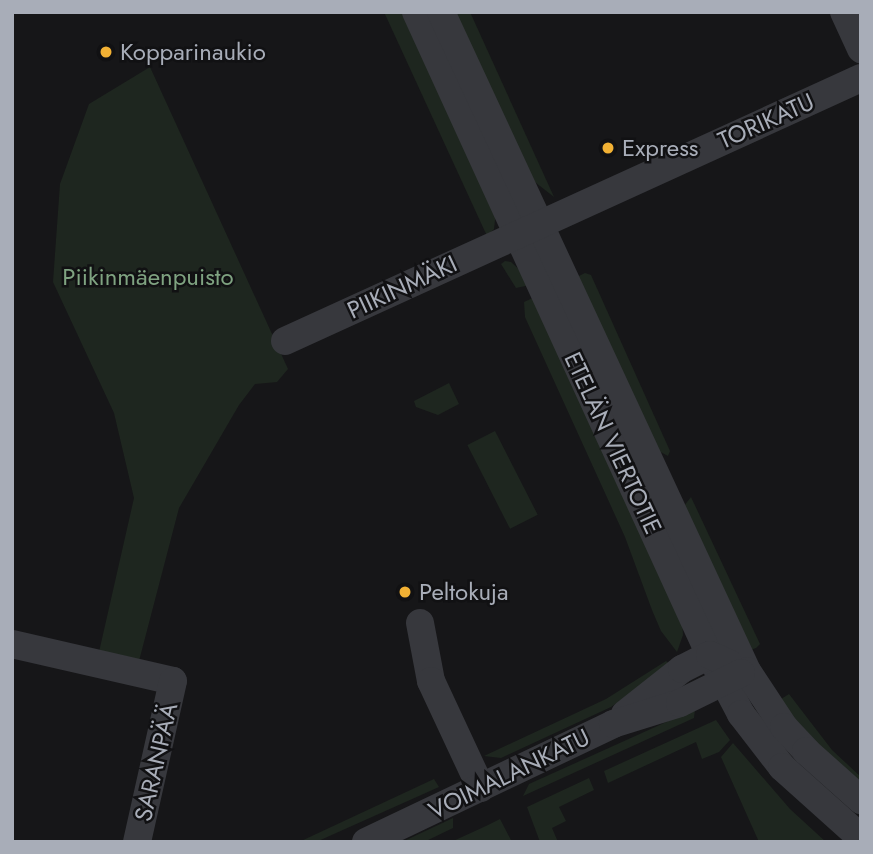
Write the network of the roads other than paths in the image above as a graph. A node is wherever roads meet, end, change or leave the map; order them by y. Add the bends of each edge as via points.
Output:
1 (416, 12) edge
2 (440, 12) edge
3 (844, 12) edge
4 (861, 49) edge
5 (861, 78) edge
6 (530, 230) junction
7 (285, 341) dead end
8 (419, 623) dead end
9 (12, 644) edge
10 (710, 655) junction
11 (736, 676) junction
12 (613, 724) junction
13 (481, 789) junction
14 (861, 800) edge
15 (861, 838) edge
16 (137, 842) edge
17 (366, 842) edge

1 - 6 street, ETELÄN VIERTOTIE
2 - 6 street, ETELÄN VIERTOTIE
3 - 4 street
5 - 6 street, TORIKATU
6 - 7 street, PIIKINMÄKI
6 - 10 street, ETELÄN VIERTOTIE
6 - 11 street, ETELÄN VIERTOTIE
8 - 13 street via 432,681
9 - 16 street, SARANPÄÄ via 173,681
10 - 11 street
10 - 12 street, VOIMALANKATU via 681,669
11 - 12 street, VOIMALANKATU via 680,704
11 - 14 street, ETELÄN VIERTOTIE via 798,743
11 - 15 street, ETELÄN VIERTOTIE via 741,714 782,767
12 - 13 street, VOIMALANKATU
13 - 17 street, VOIMALANKATU

